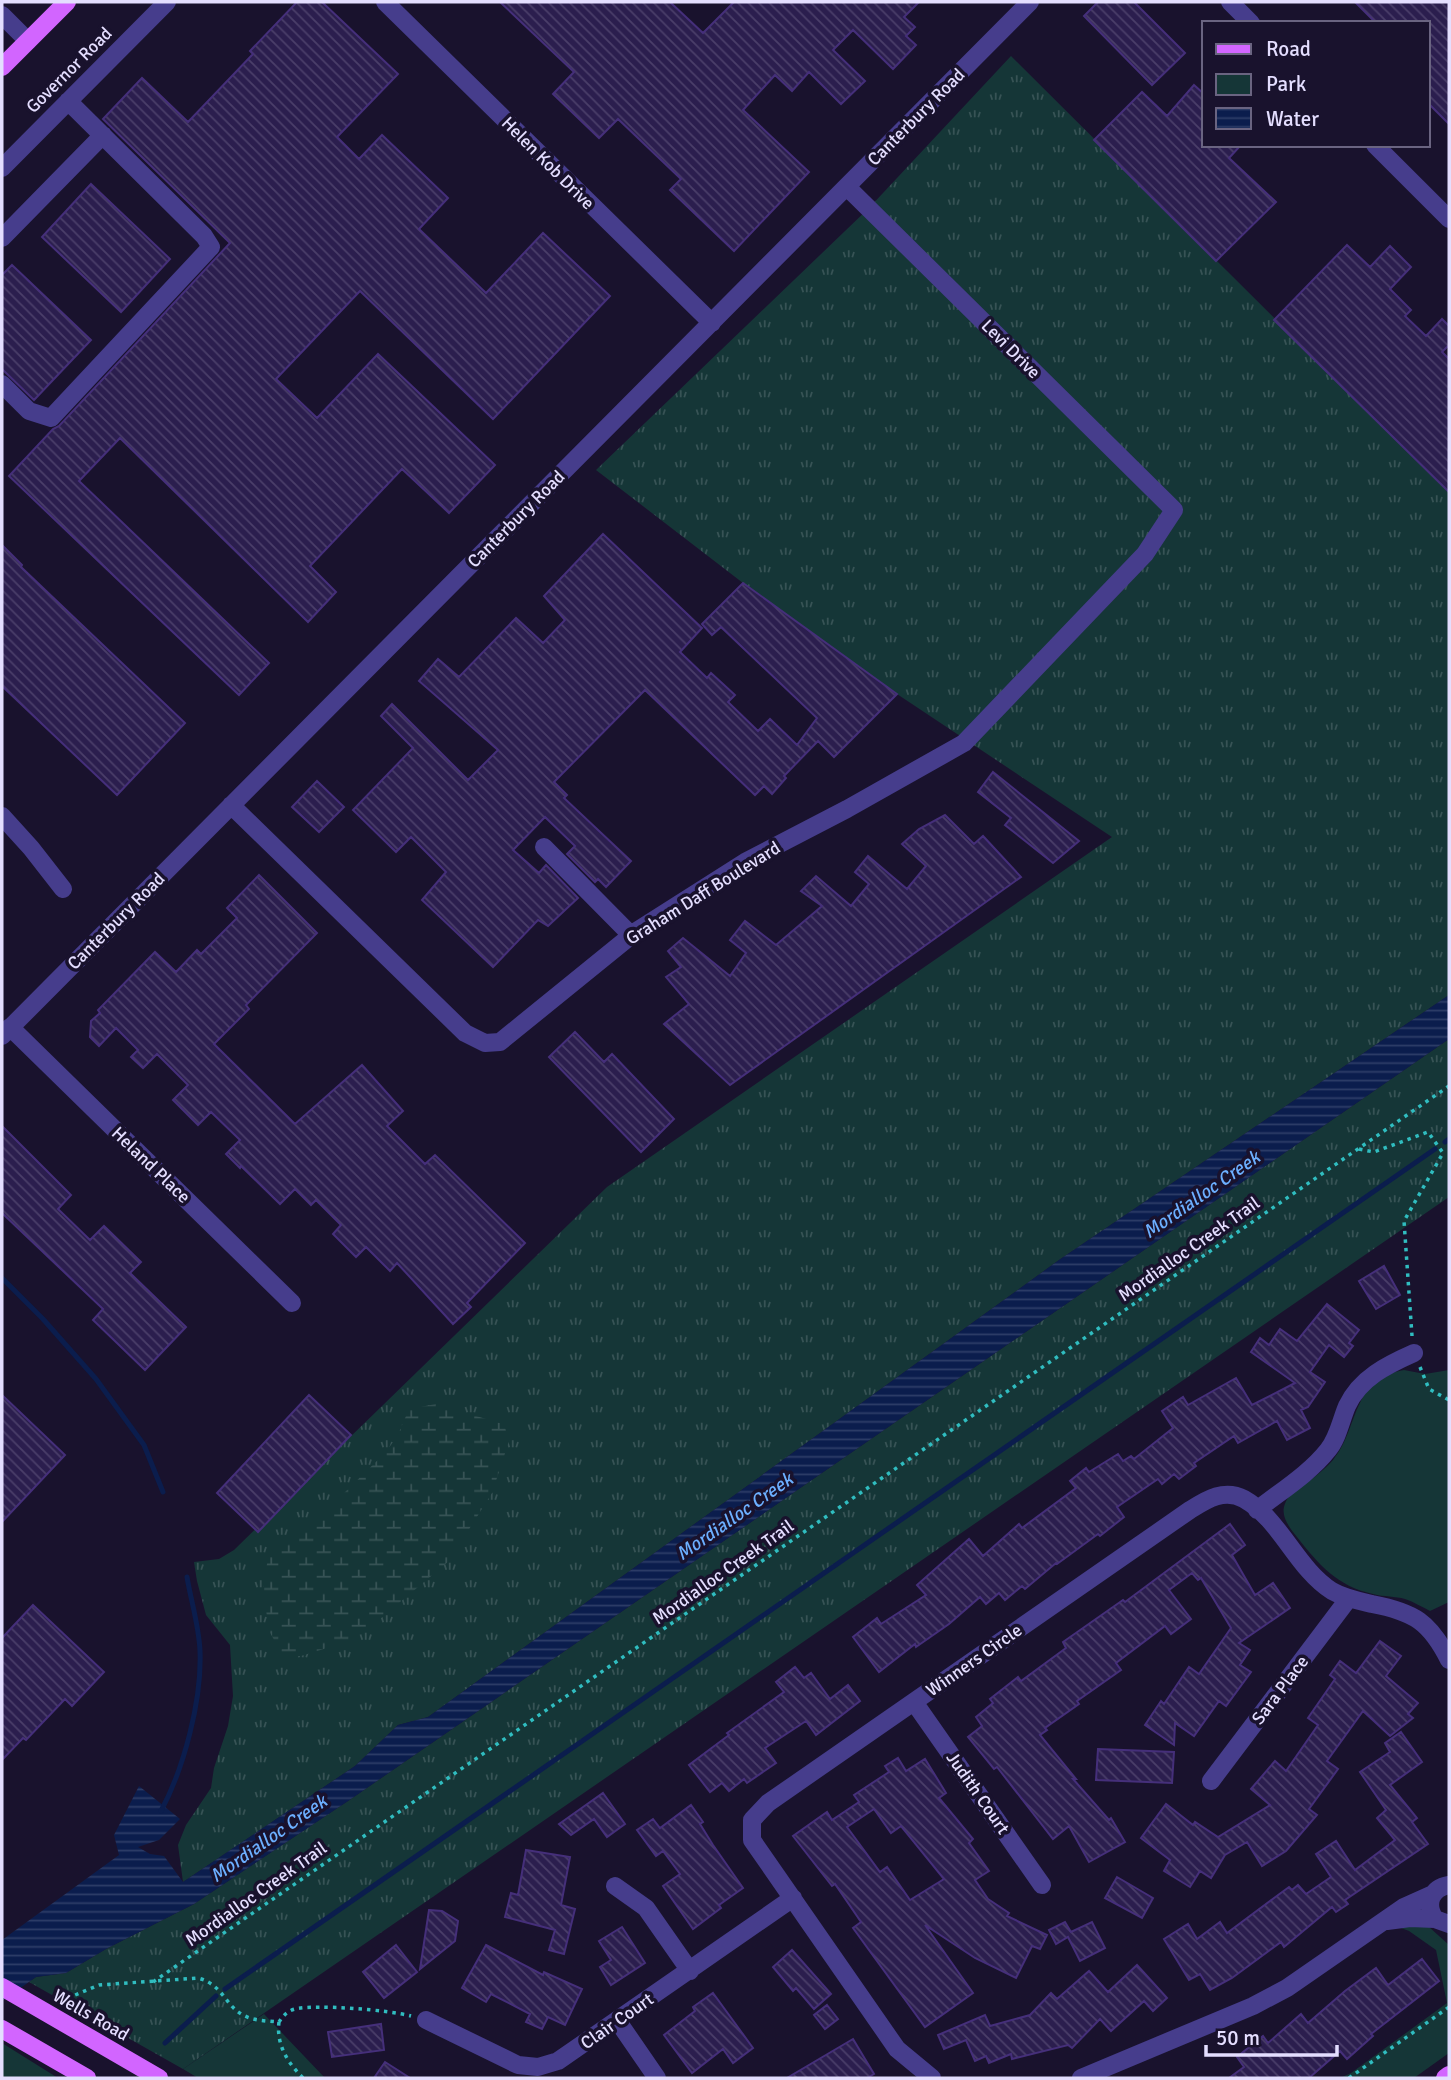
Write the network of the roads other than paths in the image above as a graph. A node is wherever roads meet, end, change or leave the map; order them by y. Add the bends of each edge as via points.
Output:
1 (67, 2) edge
2 (167, 2) edge
3 (385, 2) edge
4 (1030, 2) edge
5 (1230, 2) edge
6 (2, 15) edge
7 (1249, 21) edge
8 (28, 41) junction
9 (2, 67) edge
10 (68, 101) junction
11 (103, 135) junction
12 (1377, 147) edge
13 (2, 168) edge
14 (847, 187) junction
15 (1449, 219) edge
16 (2, 238) edge
17 (712, 323) junction
18 (2, 384) edge
19 (1174, 510) joint
20 (231, 805) junction
21 (2, 816) edge
22 (544, 847) dead end
23 (63, 889) dead end
24 (631, 935) junction
25 (6, 1032) edge
26 (292, 1303) dead end
27 (1414, 1353) road end
28 (1257, 1510) junction
29 (1349, 1598) junction
30 (1449, 1660) edge
31 (914, 1702) junction
32 (1211, 1781) dead end
33 (615, 1885) dead end
34 (1042, 1885) dead end
35 (1444, 1885) edge
36 (793, 1898) junction
37 (1387, 1921) junction
38 (1445, 1925) edge
39 (690, 1971) junction
40 (2, 1987) edge
41 (426, 2020) road end
42 (617, 2020) junction
43 (2, 2029) edge
44 (87, 2078) edge
45 (159, 2078) edge
46 (657, 2078) edge
47 (932, 2078) edge
48 (1080, 2078) edge

1 - 8 main road
2 - 10 street, Governor Road
3 - 17 street, Helen Kob Drive
4 - 14 street, Canterbury Road
5 - 7 street
6 - 8 street
8 - 9 main road
10 - 11 street
10 - 13 street, Governor Road
11 - 16 street
11 - 18 street via 211,247 51,418 29,411
12 - 15 street
14 - 17 street, Canterbury Road
14 - 19 street, Levi Drive
17 - 20 street, Canterbury Road
19 - 24 street, Graham Daff Boulevard via 1145,554 964,743 746,862
20 - 24 street, Graham Daff Boulevard via 465,1034 485,1043 500,1042
20 - 25 street, Canterbury Road
21 - 23 street
22 - 24 street
25 - 26 street, Heland Place
27 - 28 street via 1386,1365 1361,1384 1330,1448
28 - 29 street, Winners Circle via 1311,1573
28 - 31 street, Winners Circle via 1242,1498 1225,1494 1209,1498
29 - 30 street, Winners Circle via 1404,1611 1421,1620 1438,1638
29 - 32 street, Sara Place
31 - 34 street, Judith Court
31 - 36 street, Winners Circle via 768,1803 752,1820 752,1840
33 - 39 street via 646,1908
35 - 37 street
35 - 38 street via 1430,1907
36 - 39 street, Clair Court
36 - 47 street, Winners Circle via 897,2049
37 - 38 street via 1410,1918
37 - 48 street via 1287,1989
39 - 42 street, Clair Court
40 - 45 main road, Wells Road
41 - 42 street, Clair Court via 518,2065 538,2067 558,2061
42 - 46 street
43 - 44 main road

